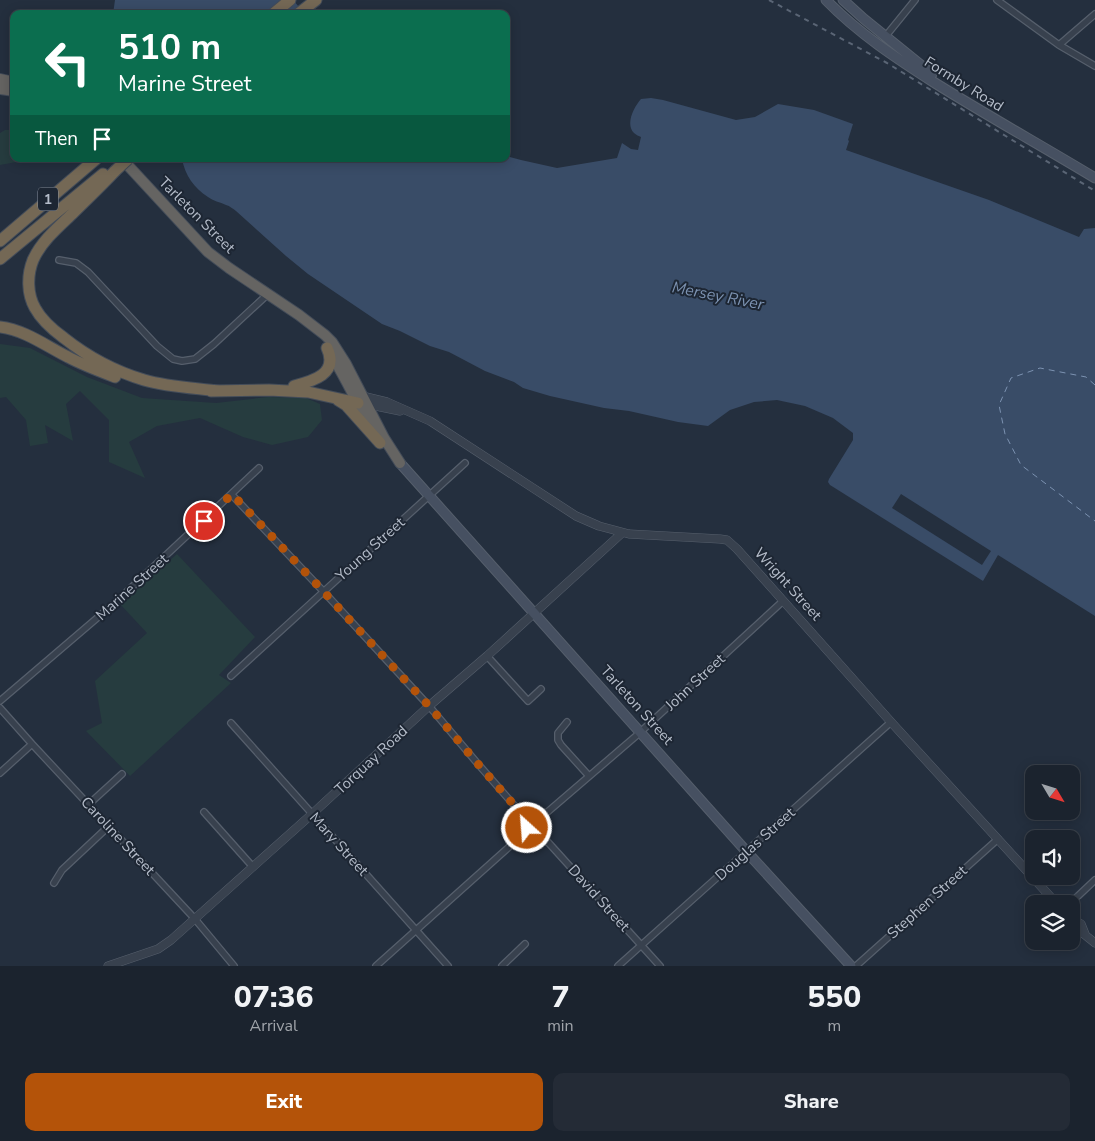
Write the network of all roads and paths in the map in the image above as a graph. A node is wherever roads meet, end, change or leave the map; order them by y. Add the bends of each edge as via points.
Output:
1 (290, 0) edge
2 (826, 0) edge
3 (843, 0) edge
4 (915, 0) edge
5 (998, 0) edge
6 (278, 10) edge
7 (1095, 14) edge
8 (864, 19) junction
9 (885, 37) junction
10 (874, 41) junction
11 (1060, 45) junction
12 (1095, 66) edge
13 (92, 162) edge
14 (119, 162) edge
15 (124, 162) edge
16 (124, 162) edge
17 (112, 170) junction
18 (1095, 172) edge
19 (1095, 178) edge
20 (60, 188) junction
21 (0, 231) edge
22 (0, 241) edge
23 (0, 259) edge
24 (59, 260) dead end
25 (268, 294) junction
26 (306, 320) junction
27 (0, 327) edge
28 (327, 348) junction
29 (294, 386) junction
30 (269, 390) junction
31 (219, 391) junction
32 (336, 399) junction
33 (360, 399) junction
34 (380, 443) junction
35 (465, 462) dead end
36 (400, 463) junction
37 (259, 468) dead end
38 (232, 494) junction
39 (429, 495) junction
40 (622, 532) junction
41 (323, 591) junction
42 (783, 601) junction
43 (535, 613) junction
44 (487, 656) junction
45 (231, 676) dead end
46 (541, 689) dead end
47 (0, 701) edge
48 (429, 706) junction
49 (0, 708) edge
50 (567, 722) dead end
51 (891, 722) junction
52 (231, 723) dead end
53 (641, 732) junction
54 (32, 744) junction
55 (0, 772) edge
56 (122, 774) dead end
57 (589, 776) junction
58 (88, 804) junction
59 (204, 812) dead end
60 (312, 814) junction
61 (528, 821) junction
62 (537, 821) junction
63 (109, 826) junction
64 (528, 830) junction
65 (537, 830) junction
66 (998, 839) junction
67 (746, 851) junction
68 (252, 867) junction
69 (1095, 880) edge
70 (54, 883) dead end
71 (1049, 895) edge
72 (1079, 895) edge
73 (195, 919) junction
74 (1080, 923) edge
75 (416, 930) junction
76 (1090, 938) edge
77 (525, 944) dead end
78 (641, 945) junction
79 (1095, 948) edge
80 (108, 966) edge
81 (234, 966) edge
82 (376, 966) edge
83 (448, 966) edge
84 (502, 966) edge
85 (618, 966) edge
86 (660, 966) edge
87 (851, 966) edge
88 (856, 966) edge

1 - 6 highway
2 - 10 main road, Formby Road
3 - 8 main road, Formby Road
4 - 9 street
5 - 11 street
7 - 11 street
8 - 9 main road, Formby Road
8 - 10 main road via 862,27
9 - 18 main road, Formby Road via 937,78
10 - 19 main road, Formby Road via 991,118
11 - 12 street
13 - 20 highway, 1
14 - 17 highway, 1
15 - 25 highway, Tarleton Street via 208,252
16 - 17 highway, bridge
17 - 23 highway, 1
17 - 31 highway via 48,237 33,260 29,285 34,308 50,327 80,351 107,366 146,380
20 - 21 highway
20 - 22 highway, 1
24 - 25 street via 76,263 88,272 173,359 196,358
25 - 26 highway, Tarleton Street
26 - 28 highway, Tarleton Street
26 - 33 highway, Tarleton Street via 332,342 350,370
27 - 31 highway via 24,334 119,379 169,390
28 - 29 highway via 330,359 325,372
28 - 33 highway, Tarleton Street
29 - 30 highway
29 - 33 highway via 316,386
30 - 31 highway
30 - 32 highway via 308,392
32 - 33 highway
32 - 34 highway
33 - 34 highway, Tarleton Street
33 - 36 highway, Tarleton Street
33 - 40 street, Wright Street via 416,415 439,426 576,516
34 - 36 highway, Tarleton Street
35 - 39 street, Young Street
36 - 39 main road, Tarleton Street
37 - 38 street, Marine Street
38 - 41 street
38 - 47 street, Marine Street via 118,601
39 - 41 street, Young Street
39 - 43 main road, Tarleton Street
40 - 42 street, Wright Street via 727,540
40 - 43 street, Torquay Road
41 - 45 street, Young Street
41 - 48 street
42 - 51 street, Wright Street
42 - 53 street, John Street
43 - 44 street, Torquay Road
43 - 53 main road, Tarleton Street
44 - 46 street via 528,701
44 - 48 street, Torquay Road
48 - 60 street, Torquay Road
48 - 61 street
49 - 54 street, Caroline Street
50 - 57 street via 558,733 558,740
51 - 66 street, Wright Street
51 - 67 street, Douglas Street
52 - 60 street, Mary Street
53 - 57 street, John Street
53 - 67 main road, Tarleton Street
54 - 55 street
54 - 58 street, Caroline Street
56 - 58 street
57 - 62 street, John Street
58 - 63 street, Caroline Street
59 - 68 street
60 - 68 street, Torquay Road
60 - 75 street, Mary Street
61 - 62 street
61 - 64 street
62 - 65 street
63 - 70 street via 62,870
63 - 73 street, Caroline Street
64 - 65 street
64 - 75 street
65 - 78 street, David Street
66 - 71 street, Wright Street
66 - 88 street, Stephen Street
67 - 78 street, Douglas Street
67 - 87 main road, Tarleton Street
68 - 73 street, Torquay Road
69 - 72 street
73 - 80 street, Torquay Road via 158,949
73 - 81 street, Caroline Street
74 - 76 street
75 - 82 street
75 - 83 street, Mary Street
76 - 79 street
77 - 84 street
78 - 85 street, Douglas Street
78 - 86 street, David Street

